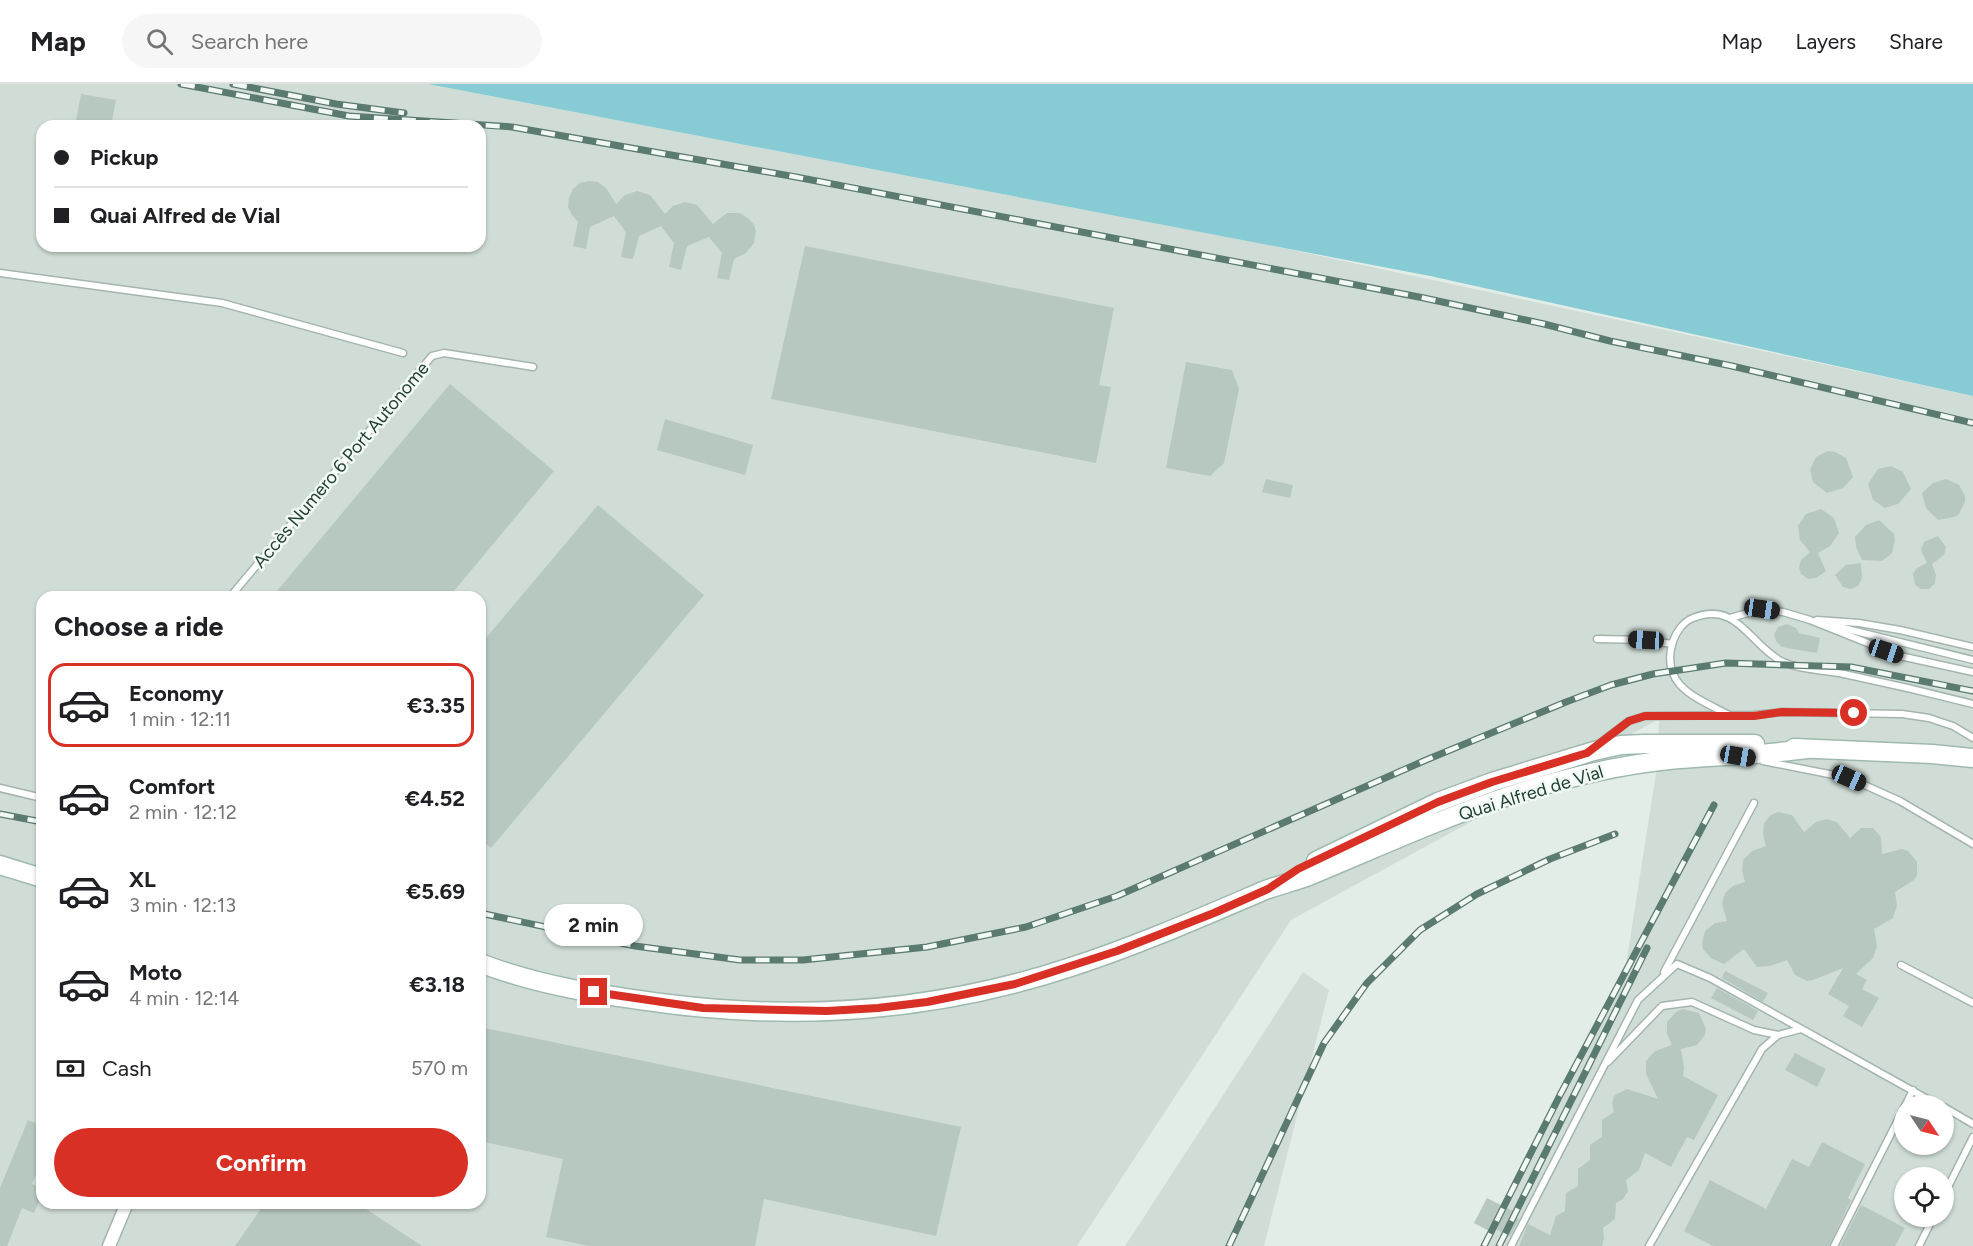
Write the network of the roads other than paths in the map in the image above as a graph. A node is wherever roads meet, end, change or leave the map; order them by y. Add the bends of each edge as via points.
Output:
1 (0, 273) edge
2 (403, 353) dead end
3 (533, 367) dead end
4 (235, 591) edge
5 (1730, 618) junction
6 (1810, 620) junction
7 (1597, 639) dead end
8 (1672, 644) junction
9 (1973, 646) edge
10 (1973, 660) edge
11 (1973, 672) edge
12 (1973, 704) edge
13 (1729, 715) junction
14 (1973, 738) edge
15 (1807, 749) junction
16 (1587, 753) junction
17 (1738, 756) junction
18 (1973, 758) edge
19 (0, 788) edge
20 (36, 797) edge
21 (1754, 803) dead end
22 (1973, 844) edge
23 (6, 867) edge
24 (36, 868) edge
25 (36, 876) edge
26 (1268, 889) junction
27 (1901, 964) dead end
28 (486, 965) edge
29 (486, 971) edge
30 (502, 972) junction
31 (1661, 978) junction
32 (1973, 1003) edge
33 (1801, 1029) junction
34 (1778, 1035) junction
35 (1604, 1067) junction
36 (1913, 1090) junction
37 (1910, 1095) edge
38 (1922, 1095) edge
39 (1954, 1112) edge
40 (1972, 1121) edge
41 (1894, 1128) edge
42 (1973, 1137) edge
43 (1954, 1175) edge
44 (124, 1209) edge
45 (1928, 1227) edge
46 (109, 1246) edge
47 (1511, 1246) edge
48 (1649, 1246) edge
49 (1834, 1246) edge
50 (1919, 1246) edge

1 - 2 lane via 222,303
3 - 4 lane, Accès Numero 6 Port Autonome via 444,353 432,356
5 - 6 lane via 1762,609
5 - 8 lane via 1707,614 1692,618 1683,624
5 - 12 lane via 1782,662
6 - 9 lane via 1859,623
6 - 10 lane
6 - 11 lane via 1900,656
7 - 8 lane
8 - 13 lane via 1670,664 1679,685
13 - 14 lane via 1902,714 1953,726
13 - 16 lane via 1645,716 1618,728
15 - 16 main road, Quai Alfred de Vial via 1763,744 1644,744
15 - 17 main road, Quai Alfred de Vial
15 - 18 main road, Quai Alfred de Vial
16 - 26 main road, Quai Alfred de Vial via 1438,802 1298,869
17 - 22 lane via 1849,778 1900,801
17 - 26 main road, Quai Alfred de Vial via 1641,764 1530,789
19 - 20 lane
21 - 31 lane
23 - 24 main road
23 - 25 main road
26 - 30 main road, Quai Alfred de Vial via 1069,968 971,994 878,1008 791,1012 703,1008 612,995
27 - 32 lane
28 - 30 main road, Quai Alfred de Vial
29 - 30 main road, Quai Alfred de Vial
31 - 33 lane via 1677,964
31 - 35 lane via 1638,1000
33 - 34 lane
33 - 36 lane
34 - 35 lane via 1754,1030 1692,1002 1662,1006
34 - 48 lane via 1762,1049
35 - 47 lane
36 - 37 lane
36 - 38 lane
39 - 40 lane
41 - 49 lane
42 - 43 lane
44 - 46 street
45 - 50 lane

